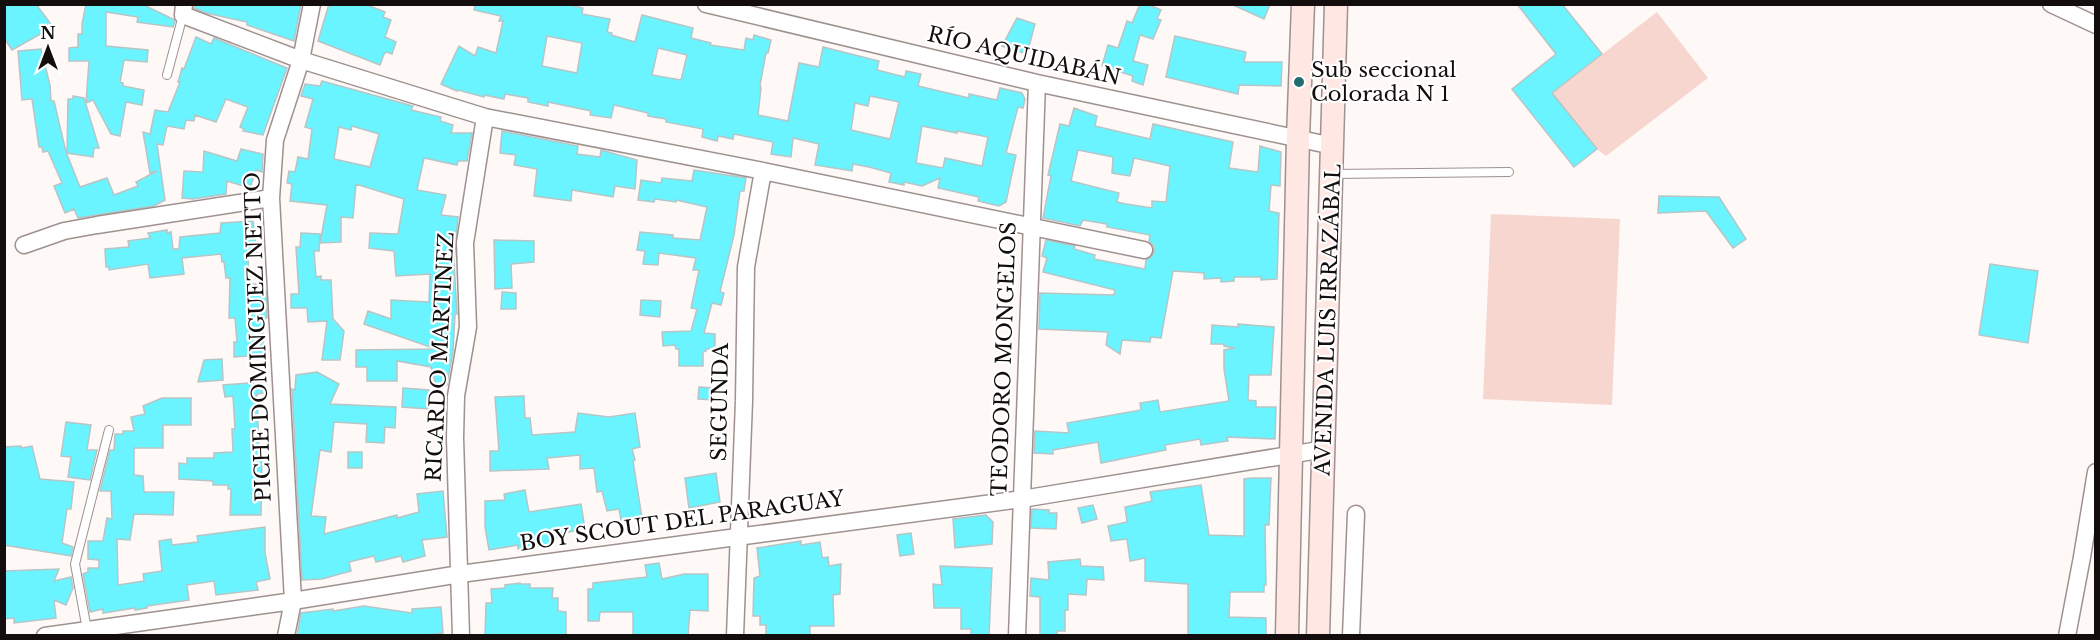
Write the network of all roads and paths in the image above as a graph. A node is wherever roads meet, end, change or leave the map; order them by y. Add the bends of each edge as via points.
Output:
1 (312, 4) edge
2 (706, 4) edge
3 (1303, 4) edge
4 (1336, 4) edge
5 (2051, 4) edge
6 (184, 10) edge
7 (2096, 25) edge
8 (301, 60) junction
9 (168, 75) dead end
10 (1037, 84) junction
11 (485, 117) junction
12 (1298, 138) junction
13 (1333, 146) junction
14 (763, 171) junction
15 (1509, 172) dead end
16 (1332, 174) junction
17 (271, 198) junction
18 (1032, 227) junction
19 (24, 245) dead end
20 (1144, 250) dead end
21 (109, 430) dead end
22 (1325, 449) junction
23 (1291, 454) junction
24 (2096, 472) edge
25 (1022, 499) junction
26 (1356, 514) dead end
27 (739, 536) junction
28 (460, 573) junction
29 (293, 601) junction
30 (87, 630) junction
31 (45, 636) edge
32 (286, 636) edge
33 (461, 636) edge
34 (735, 636) edge
35 (1017, 636) edge
36 (1287, 636) edge
37 (1318, 636) edge
38 (1351, 636) edge
39 (2067, 636) edge

1 - 8 street, PICHE DOMINGUEZ NETTO
2 - 10 street, RÍO AQUIDABÁN
3 - 12 main road, AVENIDA LUIS IRRAZÁBAL
4 - 13 main road, AVENIDA LUIS IRRAZÁBAL
5 - 7 street
6 - 8 street
6 - 9 lane
8 - 11 street
8 - 17 street, PICHE DOMINGUEZ NETTO via 275,140
10 - 12 street, RÍO AQUIDABÁN
10 - 18 street, TEODORO MONGELOS
11 - 14 street
11 - 28 street, RICARDO MARTINEZ via 465,243 468,327 456,396
12 - 13 street, RÍO AQUIDABÁN
12 - 23 main road, AVENIDA LUIS IRRAZÁBAL
13 - 16 main road, AVENIDA LUIS IRRAZÁBAL
14 - 18 street
14 - 27 street, SEGUNDA via 746,267
15 - 16 lane
16 - 22 main road, AVENIDA LUIS IRRAZÁBAL
17 - 19 street via 64,231
17 - 29 street, PICHE DOMINGUEZ NETTO
18 - 20 street
18 - 25 street, TEODORO MONGELOS
21 - 30 lane via 75,564
22 - 23 street, BOY SCOUT DEL PARAGUAY
22 - 37 main road, AVENIDA LUIS IRRAZÁBAL
23 - 25 street, BOY SCOUT DEL PARAGUAY
23 - 36 main road, AVENIDA LUIS IRRAZÁBAL
24 - 39 street
25 - 27 street, BOY SCOUT DEL PARAGUAY
25 - 35 street, TEODORO MONGELOS
26 - 38 street
27 - 28 street, BOY SCOUT DEL PARAGUAY
27 - 34 street, SEGUNDA
28 - 29 street, BOY SCOUT DEL PARAGUAY
28 - 33 street, RICARDO MARTINEZ
29 - 30 street, BOY SCOUT DEL PARAGUAY
29 - 32 street, PICHE DOMINGUEZ NETTO
30 - 31 street, BOY SCOUT DEL PARAGUAY

